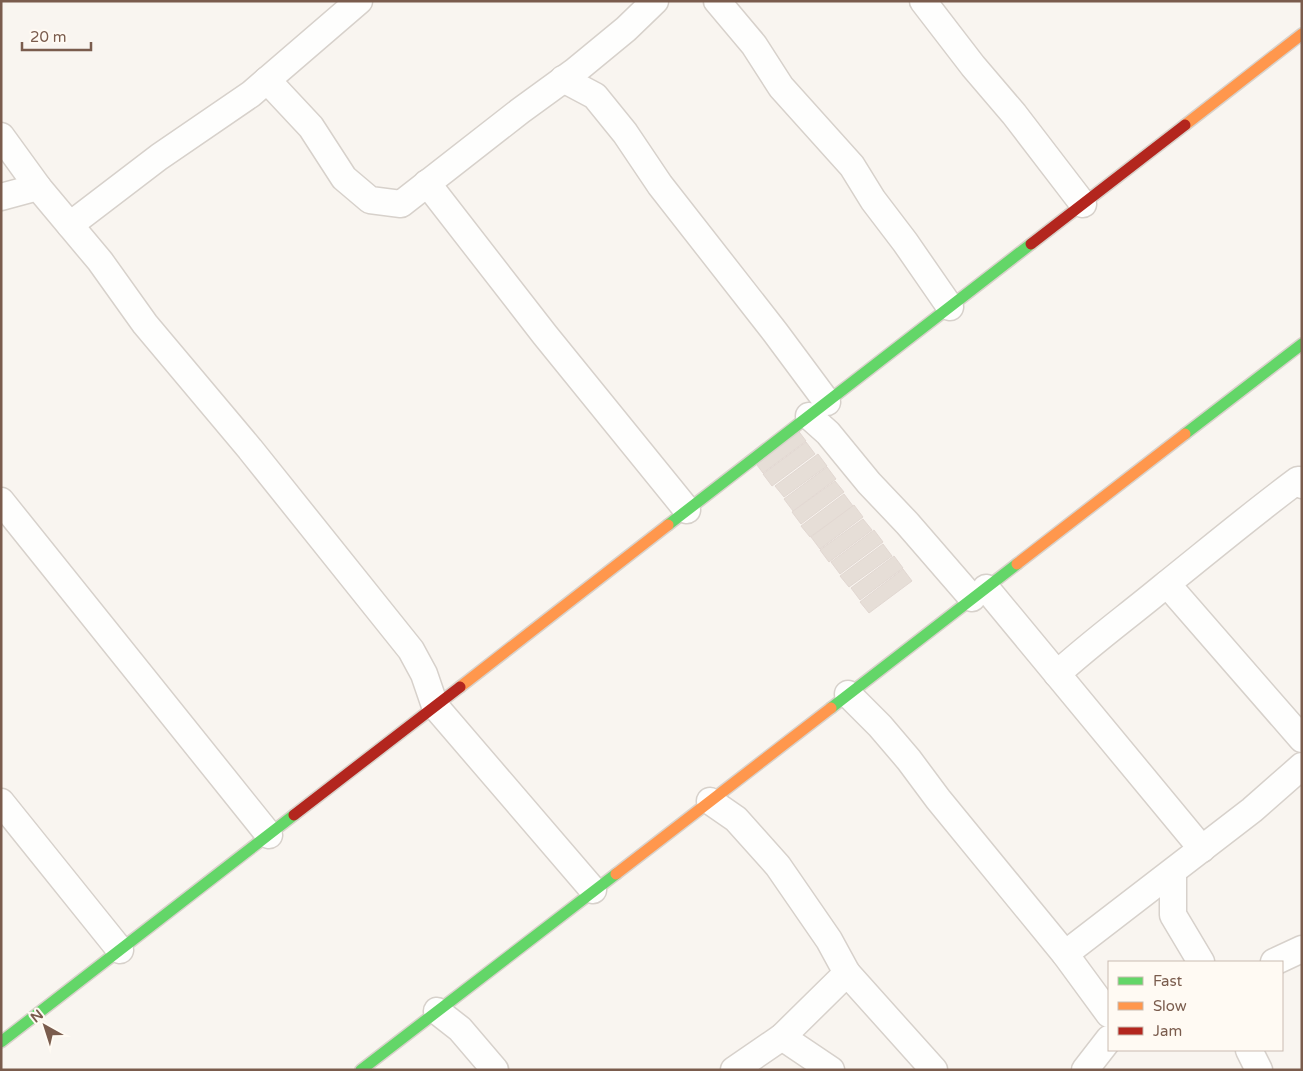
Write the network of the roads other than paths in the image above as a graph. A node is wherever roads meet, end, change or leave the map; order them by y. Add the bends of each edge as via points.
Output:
1 (359, 1) edge
2 (655, 1) edge
3 (717, 1) edge
4 (923, 1) edge
5 (1302, 34) edge
6 (563, 79) junction
7 (267, 80) junction
8 (1, 136) edge
9 (427, 183) junction
10 (38, 187) junction
11 (1, 197) edge
12 (1083, 204) junction
13 (70, 225) junction
14 (950, 307) junction
15 (1302, 344) edge
16 (818, 409) junction
17 (1302, 485) edge
18 (1, 501) edge
19 (687, 510) junction
20 (1167, 584) junction
21 (979, 593) junction
22 (1057, 674) junction
23 (848, 694) junction
24 (435, 706) junction
25 (1302, 739) edge
26 (1302, 766) edge
27 (710, 801) junction
28 (1, 802) edge
29 (269, 835) junction
30 (1202, 849) junction
31 (1173, 872) junction
32 (593, 890) junction
33 (1302, 949) edge
34 (120, 950) junction
35 (1065, 954) junction
36 (1200, 961) edge
37 (1276, 961) edge
38 (847, 973) junction
39 (438, 1011) junction
40 (1108, 1013) edge
41 (782, 1036) junction
42 (1108, 1040) edge
43 (1, 1042) edge
44 (1250, 1051) edge
45 (361, 1070) edge
46 (495, 1070) edge
47 (734, 1070) edge
48 (831, 1070) edge
49 (934, 1070) edge
50 (1085, 1070) edge
51 (1259, 1070) edge

1 - 7 street
2 - 6 street via 626,29
3 - 14 street via 754,45 782,87 852,166
4 - 12 street
5 - 12 street
6 - 9 street
6 - 16 street via 595,96 625,133 660,185 775,332
7 - 9 street via 311,126 344,178 370,200 401,204
7 - 13 street
8 - 10 street
9 - 19 street
10 - 11 street
10 - 13 street
12 - 14 street
13 - 24 street via 145,324 411,650
14 - 16 street
15 - 21 street
16 - 19 street
16 - 21 street via 828,433 869,483
17 - 20 street via 1298,480
18 - 29 street
19 - 24 street
20 - 22 street
20 - 25 street
21 - 22 street
21 - 23 street
22 - 30 street
23 - 27 street
23 - 35 street via 909,760
24 - 29 street
24 - 32 street
26 - 30 street
27 - 32 street
27 - 38 street via 736,819 778,866 829,940
28 - 34 street
29 - 34 street
30 - 31 street
31 - 35 street
31 - 36 street via 1173,915
32 - 39 street
33 - 37 street
34 - 43 street
35 - 40 street
38 - 41 street
38 - 49 street
39 - 45 street
39 - 46 street via 460,1029
41 - 47 street
41 - 48 street
42 - 50 street
44 - 51 street

